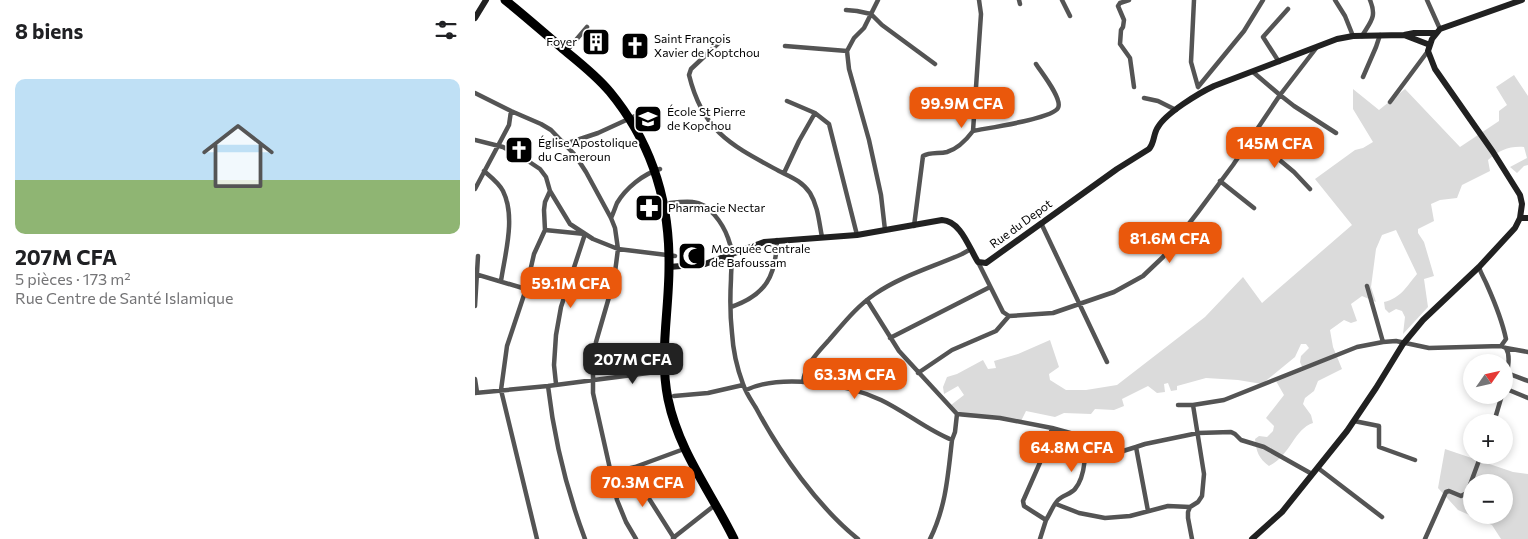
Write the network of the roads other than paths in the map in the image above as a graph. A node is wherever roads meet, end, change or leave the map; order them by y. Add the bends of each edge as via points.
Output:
1 (487, 0) edge
2 (505, 0) edge
3 (878, 0) edge
4 (979, 0) edge
5 (1062, 0) edge
6 (1129, 0) edge
7 (1194, 0) edge
8 (1263, 0) edge
9 (1335, 0) edge
10 (1370, 0) edge
11 (1427, 0) edge
12 (1522, 0) edge
13 (514, 3) edge
14 (1288, 9) dead end
15 (846, 10) dead end
16 (871, 14) junction
17 (1070, 16) dead end
18 (475, 18) edge
19 (587, 27) dead end
20 (1438, 31) junction
21 (1380, 35) junction
22 (1404, 35) junction
23 (1353, 36) junction
24 (1362, 36) junction
25 (724, 38) dead end
26 (785, 46) dead end
27 (570, 47) junction
28 (1317, 47) junction
29 (1429, 48) junction
30 (847, 52) junction
31 (1279, 62) junction
32 (935, 64) dead end
33 (1036, 64) dead end
34 (594, 72) junction
35 (1253, 72) junction
36 (1363, 77) dead end
37 (1134, 87) dead end
38 (1199, 90) junction
39 (475, 93) edge
40 (1280, 95) junction
41 (1144, 98) dead end
42 (787, 101) dead end
43 (1389, 102) dead end
44 (1176, 110) junction
45 (511, 111) junction
46 (815, 113) junction
47 (632, 117) junction
48 (973, 131) junction
49 (1336, 133) dead end
50 (1252, 137) junction
51 (475, 140) edge
52 (565, 144) junction
53 (497, 145) junction
54 (657, 170) junction
55 (484, 171) junction
56 (784, 173) junction
57 (1220, 181) junction
58 (475, 188) edge
59 (1310, 190) dead end
60 (551, 191) junction
61 (670, 203) junction
62 (1255, 208) dead end
63 (611, 218) junction
64 (1520, 218) junction
65 (1528, 218) edge
66 (1041, 223) junction
67 (914, 226) junction
68 (545, 230) junction
69 (885, 230) junction
70 (585, 234) junction
71 (857, 235) junction
72 (822, 237) junction
73 (777, 240) junction
74 (618, 249) junction
75 (971, 249) junction
76 (733, 254) junction
77 (479, 256) dead end
78 (672, 256) junction
79 (978, 262) junction
80 (1479, 266) junction
81 (672, 267) junction
82 (477, 274) edge
83 (501, 281) junction
84 (1367, 286) dead end
85 (990, 287) junction
86 (526, 289) junction
87 (867, 300) junction
88 (1080, 304) junction
89 (475, 306) edge
90 (731, 307) junction
91 (1009, 316) junction
92 (890, 338) junction
93 (1383, 342) junction
94 (1403, 344) junction
95 (1504, 347) junction
96 (1528, 352) edge
97 (1509, 354) edge
98 (1107, 362) dead end
99 (668, 370) junction
100 (918, 373) junction
101 (1513, 375) edge
102 (475, 379) edge
103 (593, 381) junction
104 (1528, 381) edge
105 (803, 382) junction
106 (556, 384) junction
107 (743, 385) junction
108 (548, 386) junction
109 (501, 390) junction
110 (746, 390) junction
111 (1513, 391) edge
112 (476, 392) edge
113 (674, 396) junction
114 (1528, 398) edge
115 (1179, 405) dead end
116 (1193, 405) junction
117 (957, 414) junction
118 (1354, 421) junction
119 (1052, 428) junction
120 (1198, 433) junction
121 (952, 440) junction
122 (1137, 447) junction
123 (685, 449) junction
124 (1085, 454) junction
125 (1415, 460) dead end
126 (1478, 464) edge
127 (635, 466) junction
128 (1318, 468) junction
129 (610, 473) junction
130 (1312, 474) junction
131 (717, 503) junction
132 (1056, 504) junction
133 (1190, 507) junction
134 (1148, 511) junction
135 (1382, 517) dead end
136 (1046, 520) junction
137 (673, 538) edge
138 (537, 539) edge
139 (585, 539) edge
140 (636, 539) edge
141 (734, 539) edge
142 (740, 539) edge
143 (858, 539) edge
144 (930, 539) edge
145 (1040, 539) edge
146 (1193, 539) edge
147 (1252, 539) edge
148 (1425, 539) edge

1 - 18 street
2 - 13 highway
3 - 16 street
4 - 48 street
5 - 17 street
6 - 37 street via 1118,6 1124,20 1120,44 1130,58
7 - 38 street via 1191,62
8 - 38 street
9 - 23 street
10 - 24 street via 1373,18
11 - 20 street
12 - 20 street
13 - 27 highway
13 - 34 highway
14 - 31 street via 1263,37
15 - 16 street
16 - 30 street
16 - 32 street
19 - 27 street
20 - 22 street, Rue du Depot
20 - 29 street
21 - 22 street, Rue du Depot
21 - 24 street, Rue du Depot
21 - 36 street
22 - 29 street
23 - 24 street, Rue du Depot
23 - 28 street, Rue du Depot
25 - 56 street via 691,69 689,75 701,110 721,136 746,154
26 - 30 street
27 - 34 highway
28 - 31 street, Rue du Depot
28 - 40 street
29 - 43 street
29 - 64 street via 1435,70 1520,195
30 - 69 street via 881,195
31 - 35 street, Rue du Depot
33 - 48 street via 1057,98 1058,109 1031,120
34 - 47 highway
35 - 38 street, Rue du Depot
35 - 40 street
38 - 44 street, Rue du Depot
39 - 45 street
40 - 49 street
40 - 50 street
41 - 44 street
42 - 46 street
44 - 66 street, Rue du Depot via 1159,126 1149,149
45 - 52 street via 551,130
45 - 53 street via 509,125
46 - 56 street
46 - 71 street via 824,118 831,128
47 - 52 street
47 - 54 highway
48 - 67 street via 955,149 923,156
50 - 57 street
50 - 59 street
51 - 53 street
52 - 63 street via 586,172
53 - 55 street
53 - 60 street via 540,169
54 - 61 highway
54 - 63 street via 642,177 623,196
54 - 78 highway
55 - 58 street
55 - 83 street via 499,184 508,210
56 - 72 street via 795,178 809,192
57 - 62 street
57 - 88 street via 1163,257 1143,276
60 - 68 street via 545,202
60 - 70 street via 570,224
61 - 76 street via 695,202 711,211 724,228
61 - 78 highway via 674,225
63 - 74 street
64 - 65 street
64 - 80 street via 1515,228
66 - 79 street, Rue du Depot via 992,260
66 - 88 street
67 - 69 street
67 - 75 street via 947,220 955,225
68 - 70 street
68 - 86 street
69 - 71 street
70 - 74 street
70 - 106 street via 561,306 556,342
71 - 72 street
72 - 73 street
73 - 76 street
73 - 90 street via 777,259 766,285 756,295
74 - 78 street
74 - 103 street via 614,280 596,342
75 - 79 street
75 - 87 street via 893,284
76 - 81 street via 705,264
76 - 90 street
77 - 82 street
78 - 81 highway
79 - 85 street
80 - 94 street
80 - 95 street via 1502,320 1506,339
81 - 99 highway via 664,345
82 - 83 street
82 - 89 street
83 - 86 street
84 - 93 street
85 - 91 street via 1003,312
85 - 92 street
86 - 109 street via 507,346
87 - 92 street
87 - 105 street via 819,351 809,364
88 - 91 street via 1053,313
88 - 98 street
90 - 107 street via 734,351
91 - 100 street via 997,331 952,350
92 - 100 street
93 - 94 street
93 - 116 street via 1357,347 1224,400
94 - 95 street via 1429,348
94 - 118 street
95 - 96 street
95 - 97 street
99 - 103 street
99 - 113 highway
99 - 123 highway via 670,406
100 - 117 street
101 - 104 street
102 - 112 street
103 - 106 street
103 - 129 street
105 - 110 street via 763,384
105 - 121 street via 867,394
106 - 108 street
107 - 110 street
107 - 113 street
108 - 109 street
108 - 139 street via 568,486
109 - 112 street
109 - 138 street
110 - 143 street via 775,442 797,473
111 - 114 street
113 - 131 highway via 682,428
115 - 116 street
116 - 120 street
117 - 119 street
117 - 121 street
118 - 125 street via 1379,426 1379,448
118 - 128 street
119 - 124 street via 1081,436
119 - 136 street via 1023,501 1024,506
120 - 122 street
120 - 130 street via 1231,432
120 - 133 street via 1204,474 1202,496
121 - 144 street via 944,502
122 - 124 street via 1107,456
122 - 134 street
123 - 127 street
123 - 131 highway
124 - 132 street via 1078,484
126 - 148 street via 1467,493 1461,496 1446,492
127 - 129 street
127 - 137 street via 647,497
128 - 130 street
128 - 135 street
129 - 140 street via 617,500
130 - 147 street via 1282,512
131 - 137 street
131 - 141 highway
131 - 142 highway
132 - 134 street via 1079,514 1105,518
132 - 136 street
133 - 134 street via 1168,506
133 - 146 street via 1188,518
136 - 145 street

